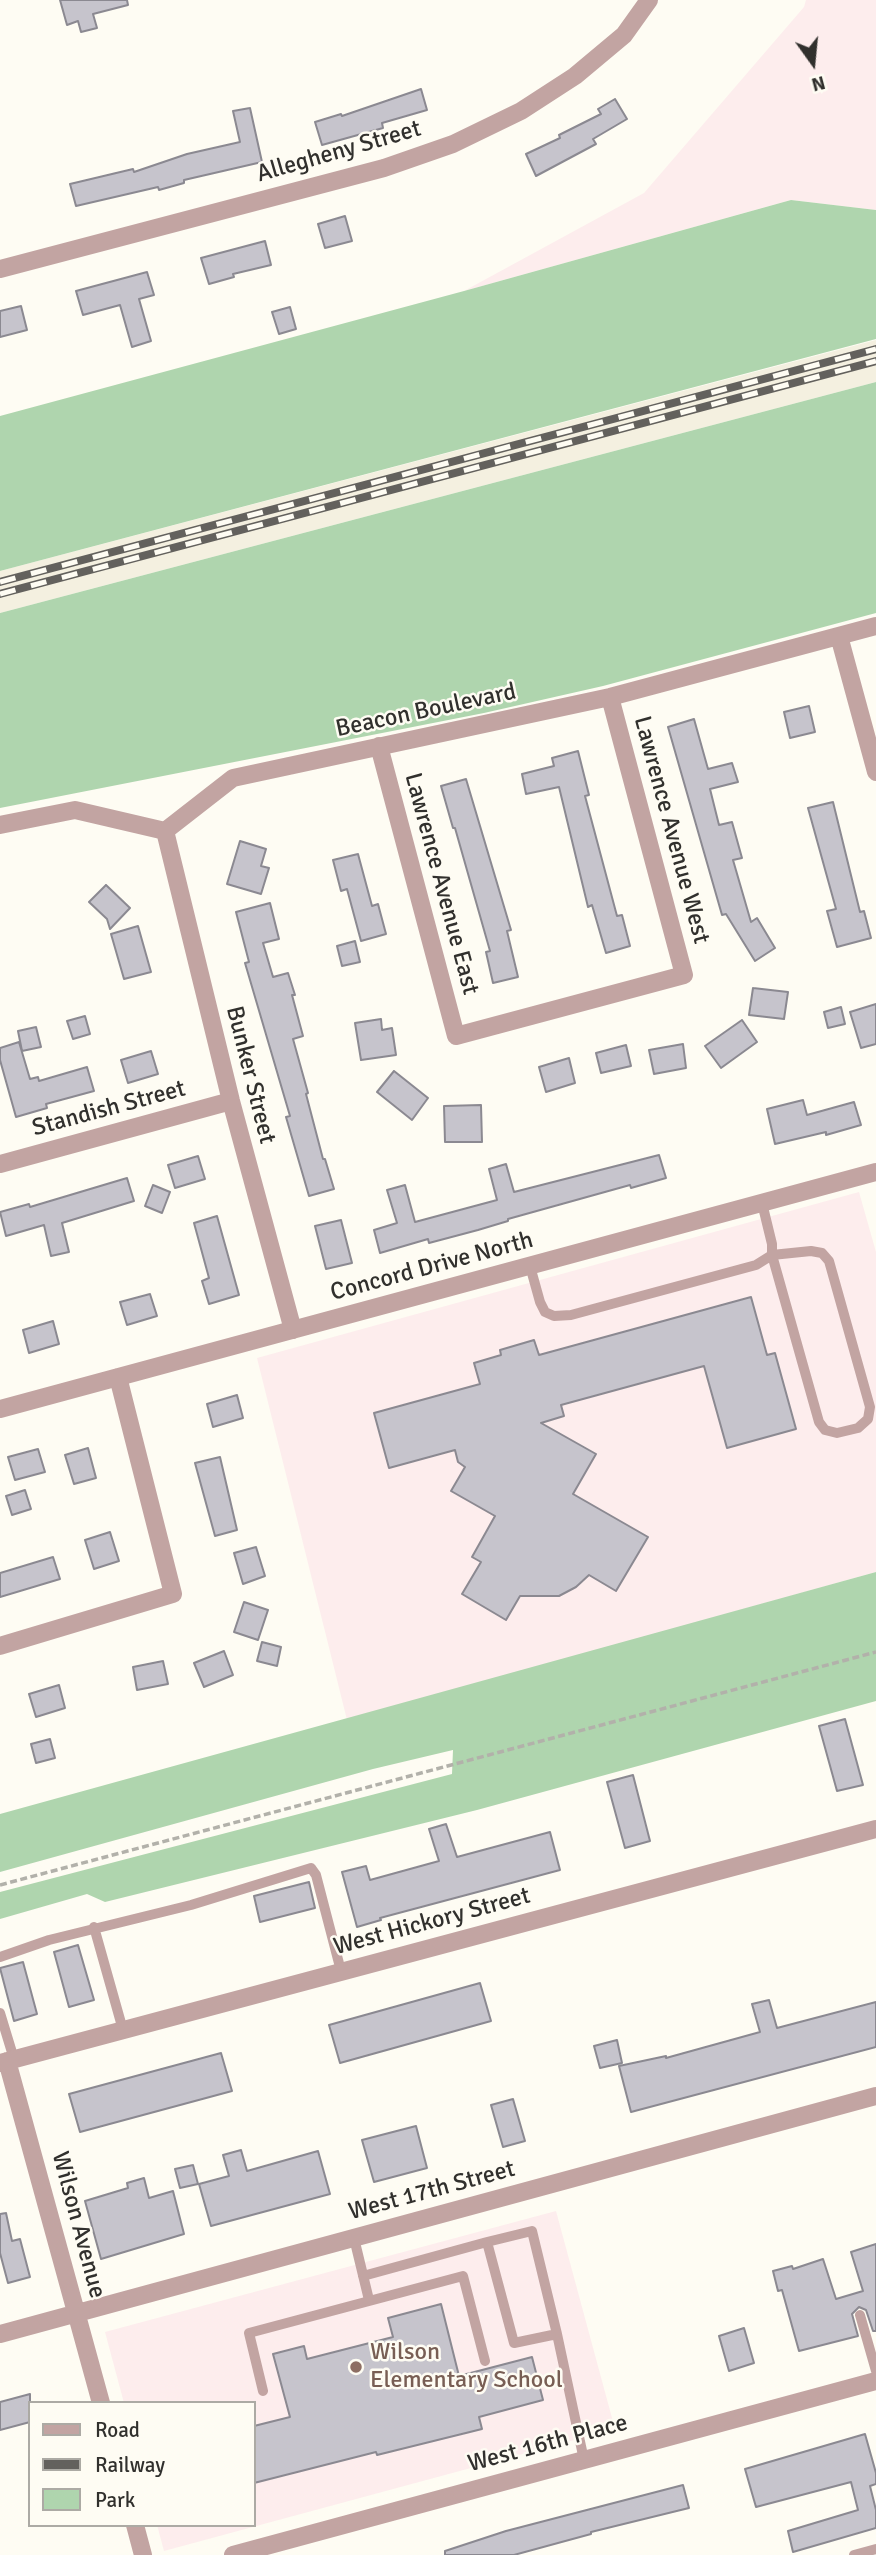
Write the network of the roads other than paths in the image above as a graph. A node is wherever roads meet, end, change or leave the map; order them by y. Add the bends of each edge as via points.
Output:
1 (649, 0) edge
2 (0, 269) edge
3 (876, 626) edge
4 (839, 636) junction
5 (610, 697) junction
6 (379, 746) junction
7 (876, 772) edge
8 (0, 825) edge
9 (165, 831) junction
10 (456, 1036) joint
11 (231, 1101) junction
12 (0, 1164) edge
13 (876, 1172) edge
14 (762, 1203) junction
15 (772, 1255) junction
16 (530, 1266) junction
17 (293, 1330) junction
18 (118, 1377) junction
19 (0, 1409) edge
20 (0, 1646) edge
21 (876, 1829) edge
22 (94, 1927) junction
23 (0, 1957) edge
24 (341, 1971) junction
25 (0, 2013) edge
26 (123, 2030) junction
27 (7, 2061) edge
28 (876, 2096) edge
29 (354, 2238) junction
30 (487, 2242) junction
31 (363, 2276) junction
32 (369, 2300) junction
33 (77, 2313) junction
34 (860, 2315) dead end
35 (0, 2334) edge
36 (557, 2334) junction
37 (485, 2361) dead end
38 (876, 2371) edge
39 (876, 2381) edge
40 (263, 2391) dead end
41 (100, 2401) edge
42 (584, 2460) junction
43 (136, 2527) edge
44 (876, 2549) edge
45 (143, 2555) edge
46 (233, 2555) edge
47 (854, 2555) edge

1 - 2 street, Allegheny Street via 624,35 575,76 521,111 453,144 384,168
3 - 4 street, Beacon Boulevard
4 - 5 street, Beacon Boulevard
4 - 7 street
5 - 6 street, Beacon Boulevard
5 - 10 street, Lawrence Avenue West via 684,975
6 - 9 street, Beacon Boulevard via 233,778
6 - 10 street, Lawrence Avenue East
8 - 9 street via 75,810
9 - 11 street, Bunker Street
11 - 12 street, Standish Street
11 - 17 street, Bunker Street
13 - 14 street, Concord Drive North
14 - 15 lane
14 - 16 street, Concord Drive North
15 - 15 lane via 819,1422 825,1430 837,1433 858,1428 868,1419 870,1407 829,1261 822,1253 811,1251
15 - 16 lane via 756,1265 554,1317 540,1302
16 - 17 street, Concord Drive North
17 - 18 street, Concord Drive North
18 - 19 street, Concord Drive North
18 - 20 street via 173,1594
21 - 24 street, West Hickory Street
22 - 23 lane
22 - 24 lane via 191,1905 311,1868
22 - 26 lane
24 - 26 street, West Hickory Street
25 - 27 lane
26 - 27 street, West Hickory Street
27 - 33 street, Wilson Avenue
28 - 29 street, West 17th Street
29 - 31 lane
29 - 33 street, West 17th Street
30 - 31 lane
30 - 36 lane via 514,2343
30 - 36 lane via 532,2231
31 - 32 lane
32 - 37 lane via 463,2276
32 - 40 lane via 249,2333
33 - 35 street, West 17th Street
33 - 41 street, Wilson Avenue
34 - 38 lane
36 - 42 lane
39 - 42 street, West 16th Place
42 - 46 street, West 16th Place
43 - 45 street
44 - 47 lane

